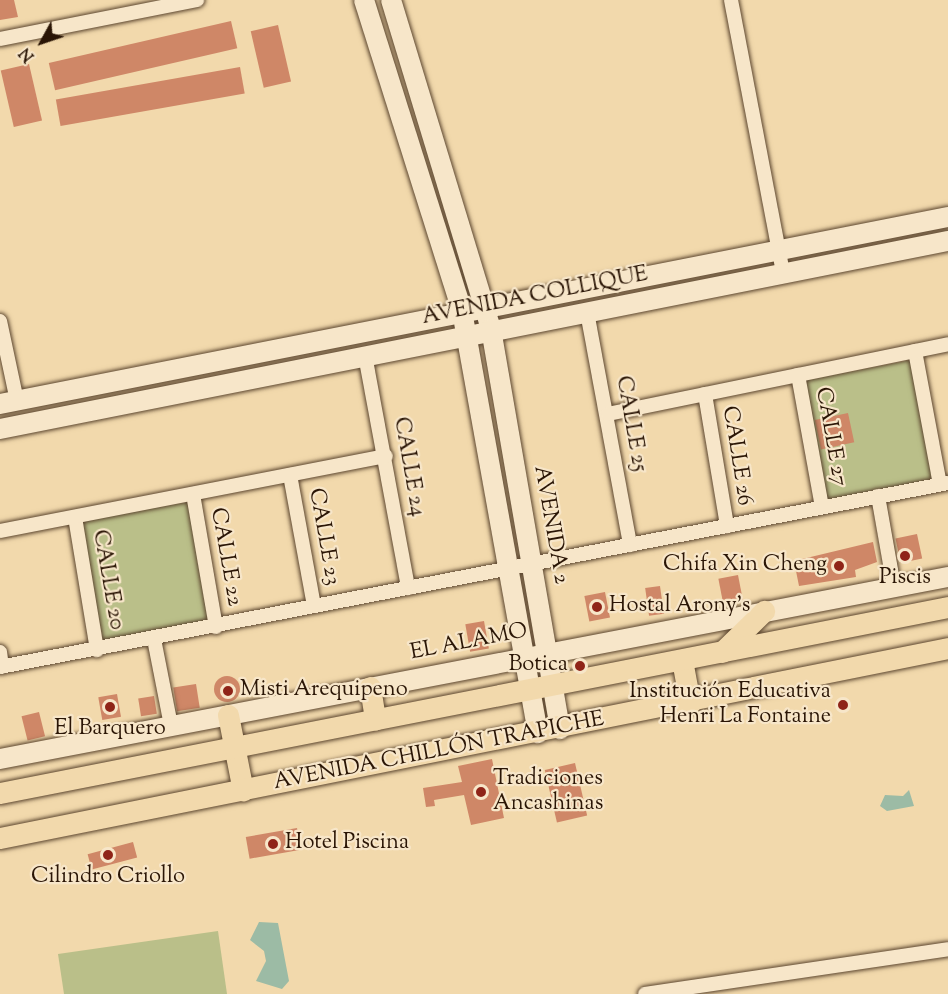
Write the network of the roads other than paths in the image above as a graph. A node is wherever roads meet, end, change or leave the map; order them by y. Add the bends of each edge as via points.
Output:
1 (197, 0) edge
2 (364, 0) edge
3 (391, 0) edge
4 (731, 0) edge
5 (0, 39) edge
6 (429, 128) junction
7 (406, 134) junction
8 (948, 217) edge
9 (948, 241) edge
10 (464, 242) junction
11 (778, 250) junction
12 (443, 251) junction
13 (783, 273) junction
14 (485, 307) junction
15 (462, 311) junction
16 (587, 312) junction
17 (0, 321) edge
18 (491, 329) junction
19 (468, 334) junction
20 (948, 344) edge
21 (915, 351) junction
22 (365, 355) junction
23 (798, 375) junction
24 (705, 394) junction
25 (8, 403) edge
26 (608, 414) junction
27 (0, 429) edge
28 (386, 456) junction
29 (290, 475) junction
30 (944, 483) edge
31 (193, 494) junction
32 (878, 496) junction
33 (822, 507) junction
34 (75, 517) junction
35 (727, 526) junction
36 (0, 531) edge
37 (630, 545) junction
38 (532, 564) junction
39 (509, 568) junction
40 (948, 577) edge
41 (894, 586) junction
42 (408, 588) junction
43 (314, 606) junction
44 (948, 608) edge
45 (764, 611) junction
46 (216, 627) junction
47 (154, 639) junction
48 (948, 648) edge
49 (97, 650) junction
50 (0, 652) edge
51 (547, 652) junction
52 (722, 652) junction
53 (524, 657) junction
54 (682, 660) junction
55 (1, 667) edge
56 (553, 685) junction
57 (370, 687) junction
58 (530, 690) junction
59 (690, 703) junction
60 (228, 715) junction
61 (375, 720) junction
62 (171, 726) junction
63 (560, 729) junction
64 (538, 733) junction
65 (235, 748) junction
66 (0, 759) edge
67 (243, 791) junction
68 (0, 793) edge
69 (0, 838) edge
70 (948, 949) edge
71 (645, 994) edge

1 - 5 street
2 - 7 street
3 - 6 street, AVENIDA 2
4 - 11 street
6 - 7 street
6 - 10 street, AVENIDA 2
7 - 12 street
8 - 11 street
9 - 13 street, AVENIDA COLLIQUE
10 - 12 street via 455,255
10 - 14 street, AVENIDA 2
11 - 13 street
11 - 14 street
12 - 15 street
13 - 16 street, AVENIDA COLLIQUE
14 - 15 street
14 - 18 street, AVENIDA 2
15 - 19 street
15 - 25 street
16 - 18 street, AVENIDA COLLIQUE
16 - 26 street, CALLE 25
17 - 25 street
18 - 19 street, AVENIDA COLLIQUE
18 - 38 street, AVENIDA 2
19 - 22 street, AVENIDA COLLIQUE
19 - 39 street
20 - 21 street
21 - 23 street
21 - 30 street
22 - 27 street, AVENIDA COLLIQUE
22 - 28 street, CALLE 24
23 - 24 street
23 - 33 street, CALLE 27
24 - 26 street
24 - 35 street, CALLE 26
26 - 37 street, CALLE 25
28 - 29 street
28 - 42 street, CALLE 24
29 - 31 street
29 - 43 street, CALLE 23
30 - 32 street
31 - 34 street
31 - 46 street, CALLE 22
32 - 33 street
32 - 41 street
33 - 35 street
34 - 36 street
34 - 49 street, CALLE 20
35 - 37 street
37 - 38 street
38 - 39 street
38 - 51 street, AVENIDA 2
39 - 42 street
39 - 53 street
40 - 41 street, EL ALAMO
41 - 45 street, EL ALAMO
42 - 43 street
43 - 46 street
44 - 52 main road, AVENIDA CHILLÓN TRAPICHE
45 - 51 street, EL ALAMO
45 - 52 main road
46 - 47 street
47 - 49 street
47 - 62 street
48 - 59 main road, AVENIDA CHILLÓN TRAPICHE
49 - 55 street
50 - 55 street
51 - 53 street, EL ALAMO
51 - 56 street, AVENIDA 2
52 - 54 main road, AVENIDA CHILLÓN TRAPICHE
53 - 57 street, EL ALAMO
53 - 58 street
54 - 56 main road, AVENIDA CHILLÓN TRAPICHE
54 - 59 main road
56 - 58 main road, AVENIDA CHILLÓN TRAPICHE
56 - 63 street, AVENIDA 2
57 - 60 street, EL ALAMO
57 - 61 main road
58 - 61 main road, AVENIDA CHILLÓN TRAPICHE
58 - 64 street
59 - 63 main road, AVENIDA CHILLÓN TRAPICHE
60 - 62 street, EL ALAMO
60 - 65 main road
61 - 65 main road, AVENIDA CHILLÓN TRAPICHE
62 - 66 street, EL ALAMO
63 - 64 main road, AVENIDA CHILLÓN TRAPICHE
64 - 67 main road, AVENIDA CHILLÓN TRAPICHE
65 - 67 main road
65 - 68 main road, AVENIDA CHILLÓN TRAPICHE
67 - 69 main road, AVENIDA CHILLÓN TRAPICHE
70 - 71 street

